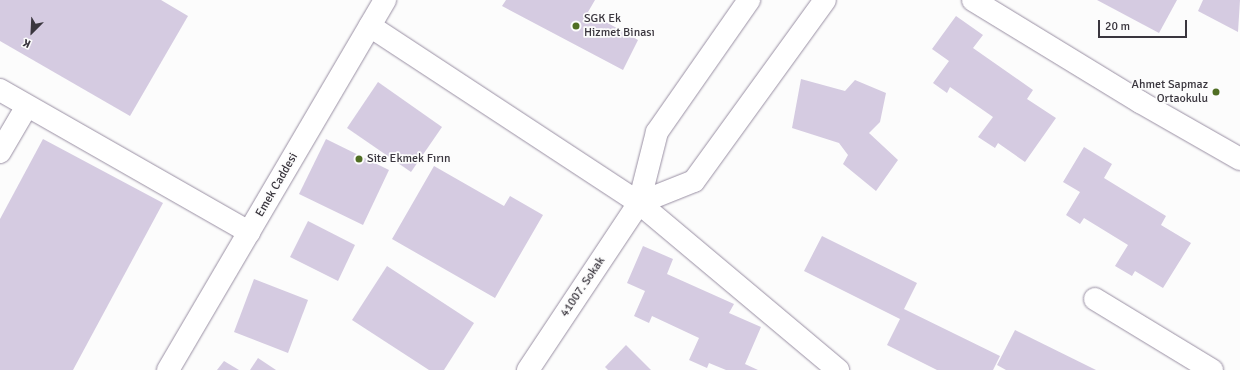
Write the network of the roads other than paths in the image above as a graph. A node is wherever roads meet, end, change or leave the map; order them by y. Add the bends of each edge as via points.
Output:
1 (385, 0) edge
2 (749, 0) edge
3 (824, 0) edge
4 (973, 0) edge
5 (370, 26) junction
6 (0, 90) edge
7 (27, 106) junction
8 (0, 152) edge
9 (1240, 159) edge
10 (639, 203) junction
11 (249, 232) junction
12 (1095, 299) dead end
13 (168, 370) edge
14 (528, 370) edge
15 (838, 370) edge
16 (1212, 370) edge

1 - 5 street, Emek Caddesi
2 - 10 street via 656,132
3 - 10 street via 694,181
4 - 9 street via 1140,102
5 - 10 street
5 - 11 street, Emek Caddesi
6 - 7 street
7 - 8 street
7 - 11 street
10 - 14 street, 41007. Sokak
10 - 15 street
11 - 13 street, Emek Caddesi
12 - 16 street

